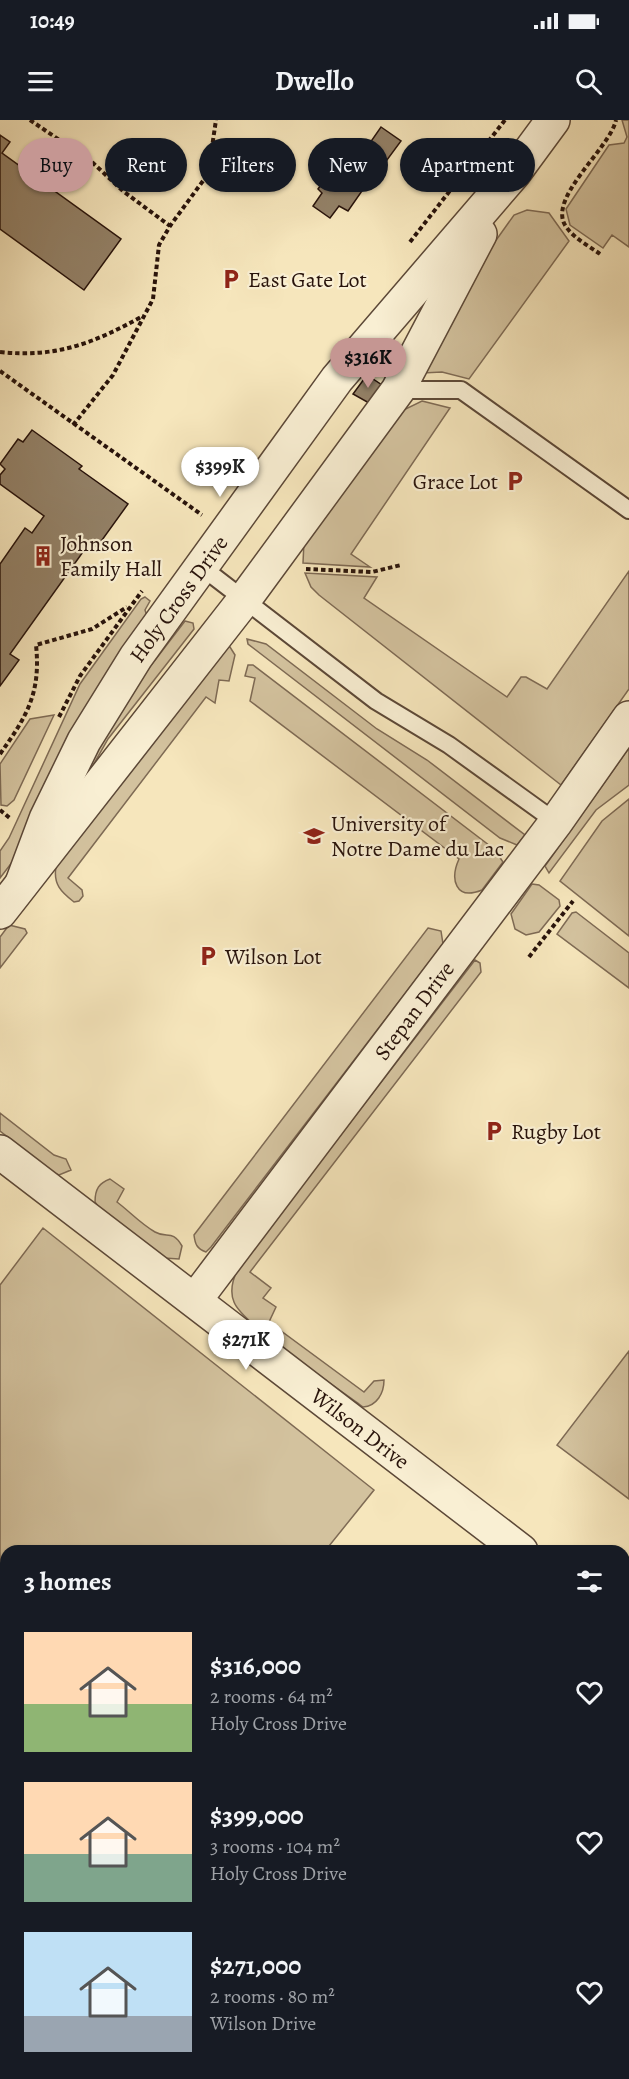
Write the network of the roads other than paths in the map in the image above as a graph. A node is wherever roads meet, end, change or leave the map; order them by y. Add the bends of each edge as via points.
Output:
1 (553, 120) edge
2 (535, 144) edge
3 (498, 192) edge
4 (504, 192) edge
5 (398, 390) junction
6 (629, 510) edge
7 (202, 568) junction
8 (244, 600) junction
9 (629, 718) edge
10 (556, 822) junction
11 (22, 883) junction
12 (0, 912) edge
13 (0, 1152) edge
14 (195, 1300) junction
15 (503, 1545) edge

1 - 2 street, Holy Cross Drive
3 - 7 street, Holy Cross Drive via 337,379
4 - 5 street, Holy Cross Drive
5 - 6 lane via 461,390
5 - 8 street, Holy Cross Drive
7 - 8 lane
7 - 11 street, Holy Cross Drive via 136,657 84,741 46,819
8 - 10 lane via 376,701 449,745
8 - 11 street, Holy Cross Drive
9 - 10 street, Stepan Drive
10 - 14 street, Stepan Drive
11 - 12 street, Holy Cross Drive
13 - 14 street, Wilson Drive
14 - 15 street, Wilson Drive

